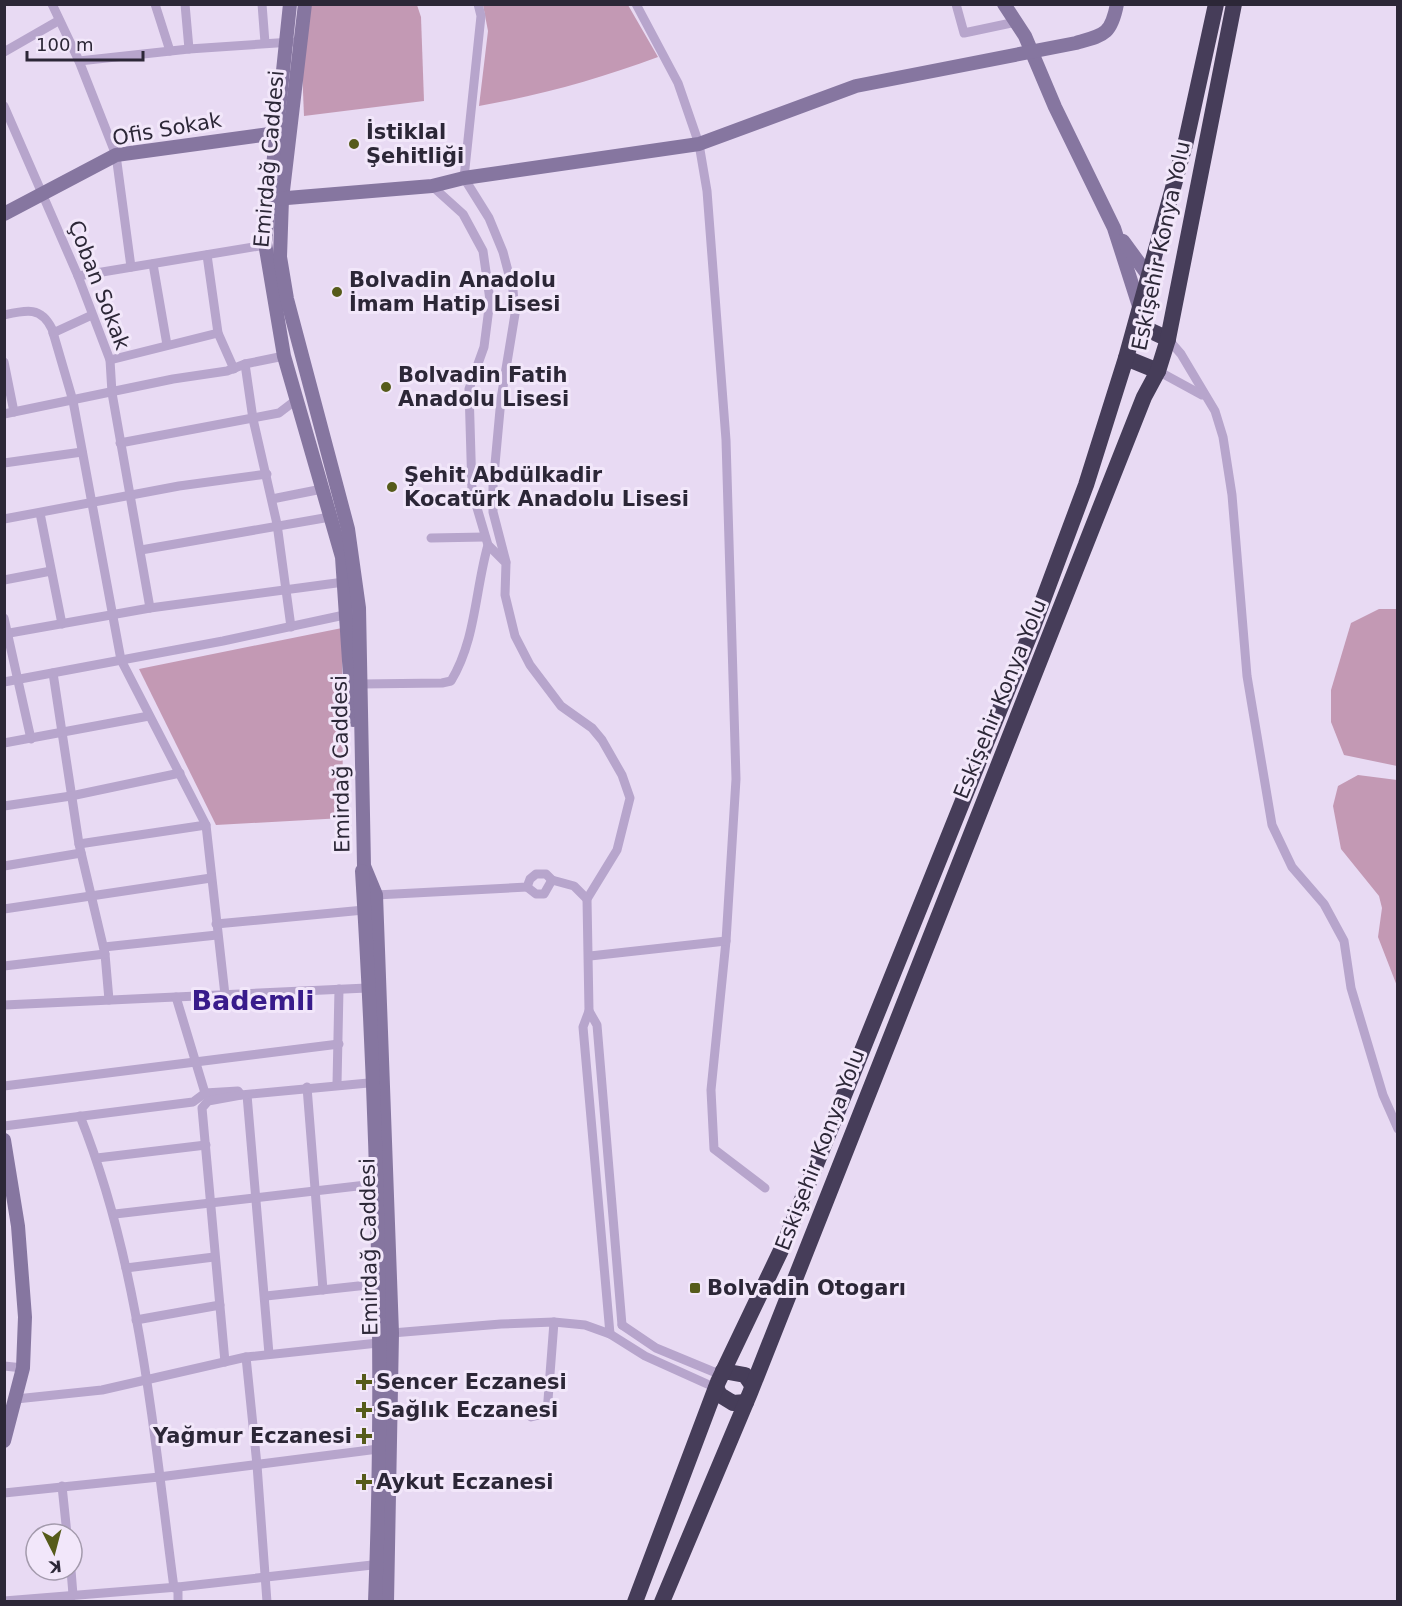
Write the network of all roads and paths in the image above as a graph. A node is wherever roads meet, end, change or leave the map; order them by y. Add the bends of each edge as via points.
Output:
1 (52, 4) edge
2 (155, 4) edge
3 (185, 4) edge
4 (262, 4) edge
5 (290, 4) edge
6 (305, 4) edge
7 (478, 4) edge
8 (636, 4) edge
9 (956, 4) edge
10 (1004, 4) edge
11 (1117, 4) edge
12 (1216, 4) edge
13 (1234, 4) edge
14 (58, 21) junction
15 (1016, 22) junction
16 (294, 42) junction
17 (265, 43) junction
18 (189, 49) junction
19 (170, 51) junction
20 (1031, 51) junction
21 (4, 52) edge
22 (79, 61) junction
23 (4, 106) edge
24 (9, 129) edge
25 (277, 133) junction
26 (699, 144) junction
27 (116, 155) junction
28 (464, 178) junction
29 (432, 186) junction
30 (44, 192) junction
31 (276, 199) junction
32 (4, 214) edge
33 (1114, 229) junction
34 (265, 245) junction
35 (207, 255) junction
36 (153, 264) junction
37 (131, 267) junction
38 (1148, 275) junction
39 (78, 276) junction
40 (1139, 306) junction
41 (4, 315) edge
42 (92, 315) junction
43 (1136, 324) junction
44 (53, 333) junction
45 (218, 333) junction
46 (1168, 339) junction
47 (167, 345) junction
48 (284, 357) junction
49 (1126, 358) junction
50 (110, 360) junction
51 (4, 362) edge
52 (245, 364) junction
53 (234, 369) junction
54 (1158, 371) junction
55 (1181, 382) junction
56 (112, 393) junction
57 (1204, 396) junction
58 (1144, 397) junction
59 (296, 400) junction
60 (73, 401) junction
61 (9, 413) edge
62 (253, 419) junction
63 (120, 442) junction
64 (82, 452) junction
65 (4, 463) edge
66 (267, 474) junction
67 (322, 489) junction
68 (129, 496) junction
69 (272, 499) junction
70 (92, 505) junction
71 (40, 513) junction
72 (330, 517) junction
73 (4, 519) edge
74 (277, 524) junction
75 (431, 538) dead end
76 (487, 541) junction
77 (141, 550) junction
78 (506, 563) junction
79 (51, 571) junction
80 (4, 580) edge
81 (344, 582) junction
82 (285, 590) junction
83 (150, 608) junction
84 (359, 608) junction
85 (346, 615) junction
86 (111, 616) junction
87 (4, 618) edge
88 (63, 624) junction
89 (291, 627) junction
90 (6, 634) edge
91 (121, 660) junction
92 (53, 673) junction
93 (18, 680) junction
94 (4, 682) edge
95 (361, 684) junction
96 (149, 716) junction
97 (63, 734) junction
98 (31, 739) junction
99 (4, 742) edge
100 (180, 773) junction
101 (71, 796) junction
102 (4, 806) edge
103 (206, 825) junction
104 (80, 848) junction
105 (4, 866) edge
106 (211, 878) junction
107 (552, 880) junction
108 (527, 887) junction
109 (376, 895) junction
110 (92, 896) junction
111 (587, 899) junction
112 (4, 909) edge
113 (364, 910) junction
114 (216, 924) junction
115 (217, 936) junction
116 (726, 941) junction
117 (105, 950) junction
118 (590, 956) junction
119 (4, 966) edge
120 (368, 988) junction
121 (339, 989) junction
122 (225, 995) junction
123 (176, 997) junction
124 (109, 1000) junction
125 (4, 1005) edge
126 (589, 1011) junction
127 (339, 1044) junction
128 (196, 1061) junction
129 (378, 1082) junction
130 (338, 1084) junction
131 (4, 1086) edge
132 (307, 1087) junction
133 (205, 1093) junction
134 (244, 1095) junction
135 (80, 1116) junction
136 (4, 1126) edge
137 (1398, 1129) edge
138 (4, 1140) edge
139 (206, 1145) junction
140 (97, 1158) junction
141 (375, 1184) junction
142 (765, 1188) dead end
143 (315, 1192) junction
144 (258, 1198) junction
145 (211, 1202) junction
146 (115, 1214) junction
147 (214, 1257) junction
148 (126, 1268) junction
149 (377, 1284) junction
150 (323, 1290) junction
151 (266, 1296) junction
152 (220, 1305) junction
153 (136, 1320) junction
154 (554, 1322) junction
155 (622, 1325) junction
156 (392, 1333) junction
157 (610, 1334) junction
158 (378, 1343) junction
159 (269, 1354) junction
160 (246, 1357) junction
161 (225, 1362) junction
162 (4, 1366) edge
163 (23, 1368) junction
164 (723, 1371) junction
165 (147, 1380) junction
166 (716, 1388) junction
167 (749, 1393) junction
168 (15, 1399) junction
169 (531, 1417) dead end
170 (4, 1441) edge
171 (378, 1449) junction
172 (257, 1465) junction
173 (159, 1477) junction
174 (62, 1486) junction
175 (4, 1493) edge
176 (66, 1522) edge
177 (383, 1564) junction
178 (266, 1577) junction
179 (70, 1582) edge
180 (176, 1587) junction
181 (69, 1598) edge
182 (4, 1601) edge
183 (178, 1602) edge
184 (267, 1602) edge
185 (375, 1602) edge
186 (387, 1602) edge
187 (634, 1602) edge
188 (662, 1602) edge

1 - 14 street
2 - 19 street
3 - 18 street
4 - 17 street
5 - 16 main road, Emirdağ Caddesi
6 - 16 main road, Emirdağ Caddesi
7 - 28 street via 481,16
8 - 26 street via 678,83
9 - 15 street via 964,33
10 - 15 main road
11 - 20 main road via 1114,23 1106,34
12 - 38 highway via 1186,141
13 - 46 highway, Eskişehir Konya Yolu
14 - 21 street
14 - 22 street
15 - 20 main road
16 - 17 street
16 - 25 main road, Emirdağ Caddesi
16 - 31 main road, Emirdağ Caddesi
17 - 18 street
18 - 19 street
19 - 22 street
20 - 26 main road via 856,86
20 - 33 main road
22 - 27 street
23 - 24 street, Çoban Sokak
24 - 30 street, Çoban Sokak
25 - 27 main road, Ofis Sokak
25 - 31 main road, Emirdağ Caddesi
26 - 28 main road
26 - 116 street via 707,191 726,440 734,666 736,779
27 - 30 main road, Ofis Sokak
27 - 37 street
28 - 29 main road
28 - 78 street via 489,218 513,290 515,314 501,399 493,486 493,512
29 - 31 main road
29 - 76 street via 463,214 483,251 490,300 484,347 469,389 469,408 472,490
30 - 32 main road, Ofis Sokak
30 - 39 street, Çoban Sokak
31 - 34 main road, Emirdağ Caddesi
31 - 84 main road, Emirdağ Caddesi via 287,299 348,529
33 - 38 main road
33 - 40 main road
34 - 35 street
34 - 48 main road, Emirdağ Caddesi
35 - 36 street
35 - 45 street
36 - 37 street
36 - 47 street
37 - 39 street
38 - 40 highway
39 - 42 street, Çoban Sokak
40 - 43 highway
41 - 44 street via 27,309 40,313
42 - 44 street
42 - 50 street, Çoban Sokak
43 - 46 highway
43 - 49 highway
44 - 60 street
45 - 47 street
45 - 53 street
46 - 54 highway, Eskişehir Konya Yolu
46 - 57 street
47 - 50 street
48 - 52 street
48 - 59 main road, Emirdağ Caddesi
49 - 54 highway
49 - 164 highway via 1086,485 1033,627 784,1244
50 - 56 street, Çoban Sokak
51 - 61 street
52 - 53 street
52 - 62 street
53 - 56 street
54 - 55 street
54 - 58 highway, Eskişehir Konya Yolu
55 - 57 street
55 - 58 street via 1155,385
56 - 60 street
56 - 63 street, Çoban Sokak
57 - 137 street via 1215,411 1223,437 1232,495 1247,676 1272,825 1292,867 1324,904 1344,941 1351,988 1389,1112
58 - 167 highway, Eskişehir Konya Yolu
59 - 62 street via 279,413
59 - 67 main road, Emirdağ Caddesi
60 - 61 street
60 - 64 street
62 - 63 street
62 - 66 street
63 - 68 street, Çoban Sokak
64 - 65 street
64 - 70 street
66 - 68 street
66 - 69 street
67 - 69 street
67 - 72 main road, Emirdağ Caddesi
68 - 70 street
68 - 77 street, Çoban Sokak
69 - 74 street
70 - 71 street
70 - 86 street
71 - 73 street
71 - 79 street
72 - 74 street
72 - 81 main road, Emirdağ Caddesi via 342,557
74 - 77 street
74 - 82 street
75 - 76 street
76 - 78 street
76 - 95 street via 476,614 460,666 451,681
77 - 83 street, Çoban Sokak
78 - 111 street via 505,595 515,636 530,665 561,706 603,740 630,798 617,850
79 - 80 street
79 - 88 street
81 - 82 street
81 - 85 main road, Emirdağ Caddesi
82 - 83 street
82 - 89 street
83 - 86 street
84 - 85 street
84 - 95 main road, Emirdağ Caddesi
85 - 89 street
85 - 113 main road, Emirdağ Caddesi
86 - 88 street
86 - 91 street
87 - 90 street
88 - 90 street
89 - 91 street
90 - 93 street
91 - 92 street
91 - 96 street
92 - 93 street
92 - 97 street
93 - 94 street
93 - 98 street
95 - 109 main road, Emirdağ Caddesi via 364,866
96 - 97 street
96 - 100 street
97 - 98 street
97 - 101 street
98 - 99 street
100 - 101 street
100 - 103 street
101 - 102 street
101 - 104 street
103 - 104 street
103 - 106 street
104 - 105 street
104 - 110 street
106 - 110 street
106 - 114 street
107 - 108 street via 546,874 536,874
107 - 108 street via 544,894 536,894
107 - 111 street via 574,886
108 - 109 street
109 - 129 main road, Emirdağ Caddesi
110 - 112 street
110 - 117 street
111 - 118 street
113 - 114 street
113 - 120 main road, Emirdağ Caddesi
114 - 115 street
115 - 117 street
115 - 122 street
116 - 118 street
116 - 142 street via 711,1090 714,1149
117 - 119 street
117 - 124 street
118 - 126 street
120 - 121 street
120 - 129 main road, Emirdağ Caddesi
121 - 122 street
121 - 127 street
122 - 123 street
123 - 124 street
123 - 128 street
124 - 125 street
126 - 155 street via 597,1025
126 - 157 street via 583,1028
127 - 128 street
127 - 130 street
128 - 131 street
128 - 133 street
129 - 130 street
129 - 141 main road, Emirdağ Caddesi
129 - 156 main road, Emirdağ Caddesi
130 - 132 street
132 - 134 street
132 - 143 street
133 - 134 street via 238,1091
133 - 135 street via 193,1102
134 - 139 street via 208,1101 202,1108
134 - 144 street
135 - 136 street
135 - 140 street
138 - 163 main road via 18,1226 25,1317
139 - 140 street
139 - 145 street
140 - 146 street
141 - 143 street
141 - 149 main road, Emirdağ Caddesi
143 - 144 street
143 - 150 street
144 - 145 street
144 - 151 street
145 - 146 street
145 - 147 street
146 - 148 street
147 - 148 street
147 - 152 street
148 - 153 street
149 - 150 street
149 - 158 main road, Emirdağ Caddesi
150 - 151 street
151 - 159 street
152 - 153 street
152 - 161 street
153 - 165 street
154 - 156 street
154 - 157 street via 585,1325
154 - 169 street via 547,1413
155 - 157 street
155 - 164 street via 657,1348 714,1372
156 - 158 street
156 - 177 main road, Emirdağ Caddesi
157 - 166 street via 645,1356
158 - 159 street
158 - 171 main road, Emirdağ Caddesi
159 - 160 street
160 - 161 street
160 - 172 street
161 - 165 street
162 - 163 street
163 - 168 main road
164 - 166 highway
164 - 167 highway via 746,1375
165 - 168 street via 102,1390
165 - 173 street
166 - 167 highway via 733,1403
166 - 187 highway
167 - 188 highway, Eskişehir Konya Yolu
168 - 170 main road
171 - 172 street
171 - 177 main road, Emirdağ Caddesi
172 - 173 street
172 - 178 street
173 - 174 street
173 - 180 street
174 - 175 street
174 - 176 street
177 - 178 street
177 - 185 main road, Emirdağ Caddesi
177 - 186 main road, Emirdağ Caddesi
178 - 180 street
178 - 184 street
179 - 181 street
180 - 181 street
180 - 183 street
181 - 182 street

